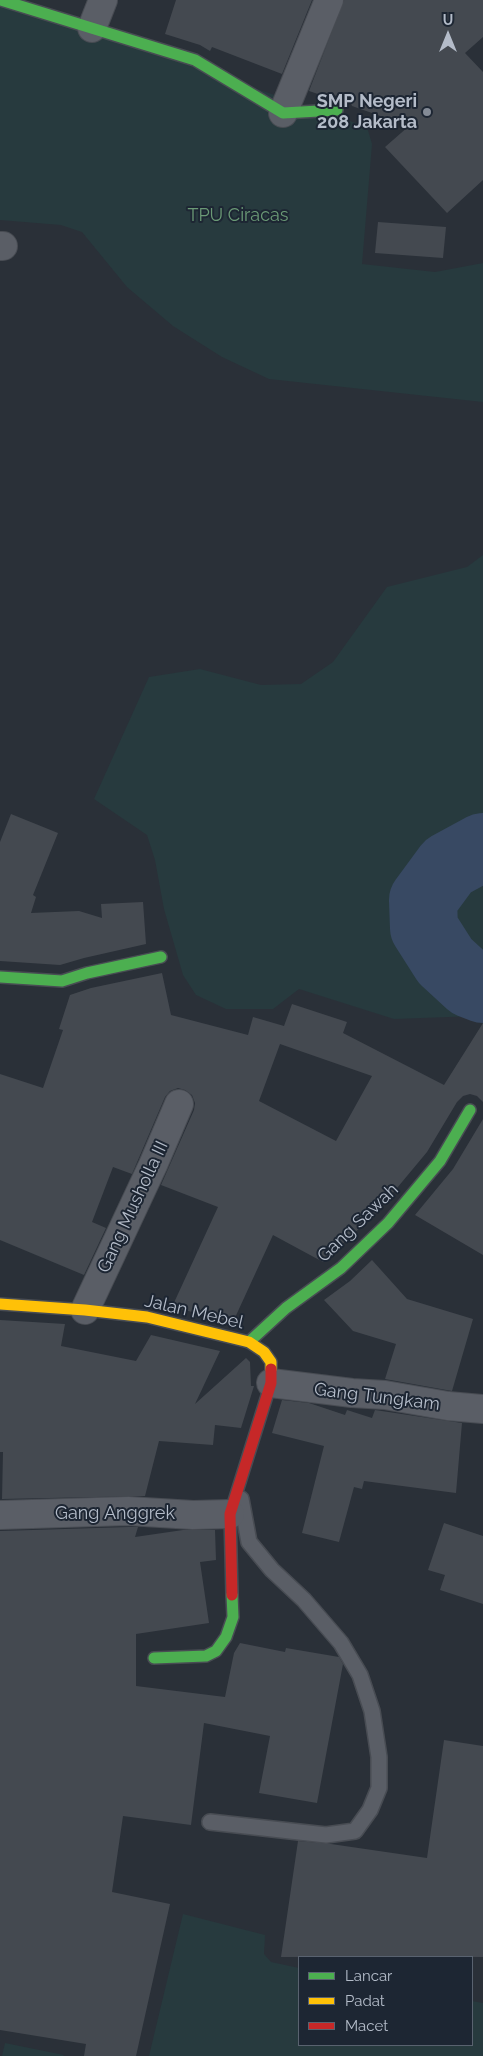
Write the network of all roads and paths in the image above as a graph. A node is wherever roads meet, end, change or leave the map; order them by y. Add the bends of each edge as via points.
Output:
1 (1, 0) edge
2 (103, 0) edge
3 (329, 0) edge
4 (92, 28) junction
5 (337, 110) dead end
6 (282, 113) junction
7 (161, 957) dead end
8 (0, 977) edge
9 (179, 1104) dead end
10 (470, 1110) dead end
11 (0, 1304) edge
12 (86, 1310) junction
13 (250, 1342) junction
14 (271, 1383) junction
15 (483, 1409) edge
16 (240, 1489) junction
17 (230, 1514) junction
18 (0, 1515) edge
19 (154, 1658) dead end
20 (210, 1822) dead end

1 - 4 street
2 - 4 street
3 - 6 street
4 - 6 street via 195,60
5 - 6 street
7 - 8 street via 62,981
9 - 12 street, Gang Musholla III
10 - 13 street, Gang Sawah via 440,1161 388,1222 340,1268 286,1308
11 - 12 street, Jalan Mebel
12 - 13 street, Jalan Mebel via 147,1317
13 - 14 street, Jalan Mebel via 271,1362
14 - 15 street, Gang Tungkam
14 - 16 street, Jalan Mebel
16 - 17 street
16 - 20 lane via 250,1542 340,1643 360,1675 372,1711 378,1788 370,1810 355,1831 326,1835
17 - 18 street, Gang Anggrek via 128,1511
17 - 19 street via 233,1617 226,1637 216,1651 206,1656

